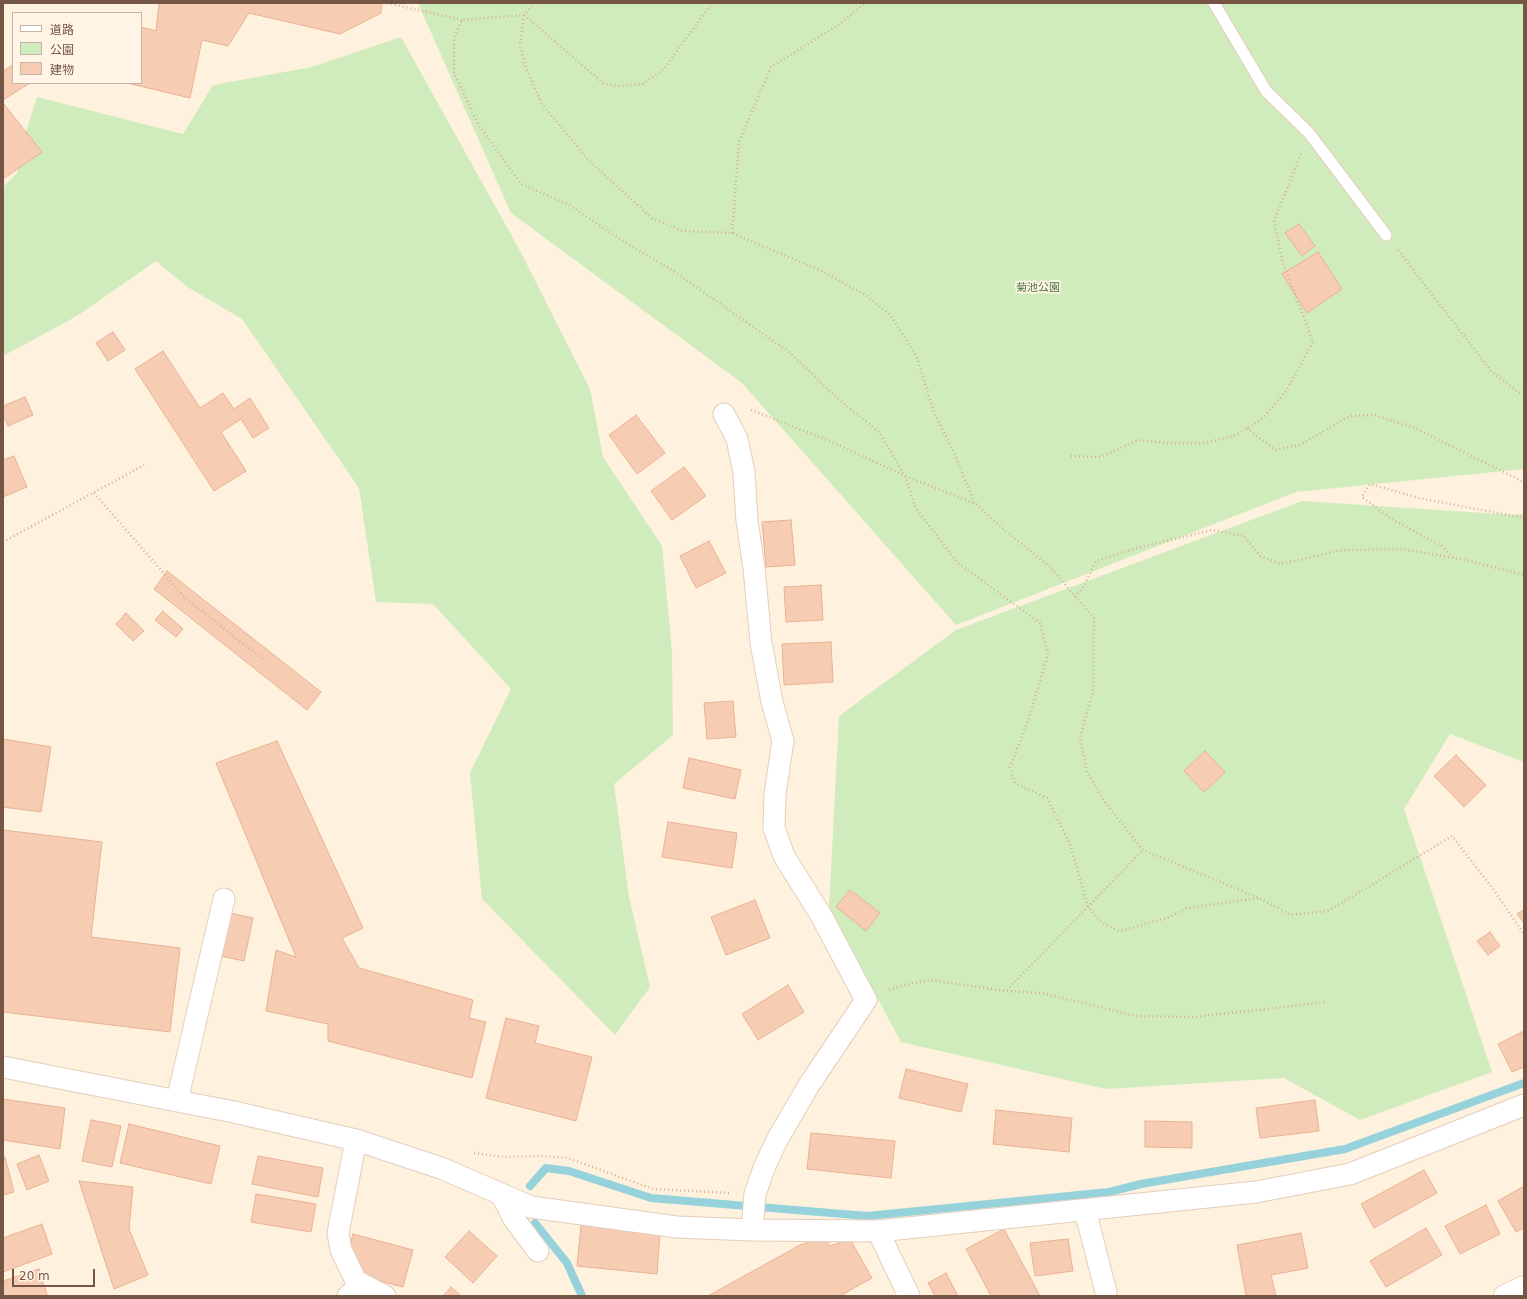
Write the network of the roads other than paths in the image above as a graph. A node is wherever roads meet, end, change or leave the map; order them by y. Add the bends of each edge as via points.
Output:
1 (1214, 3) edge
2 (1386, 236) road end
3 (724, 414) road end
4 (224, 898) dead end
5 (3, 1067) edge
6 (177, 1101) junction
7 (1524, 1105) edge
8 (356, 1140) junction
9 (501, 1194) junction
10 (1085, 1210) junction
11 (752, 1230) junction
12 (878, 1231) junction
13 (538, 1251) dead end
14 (1524, 1287) edge
15 (355, 1290) edge
16 (1106, 1292) dead end
17 (386, 1296) edge
18 (909, 1296) edge
19 (1505, 1296) edge

1 - 2 lane via 1266,91 1309,133
3 - 11 street via 737,439 744,472 761,643 772,702 783,740 775,794 774,828 784,856 822,917 866,1000 776,1140 756,1194
4 - 6 street
5 - 6 street
6 - 8 street
7 - 10 street via 1350,1174 1256,1192
8 - 9 street via 441,1168
8 - 15 street via 338,1233 341,1250 356,1280
9 - 11 street via 531,1206 677,1227
9 - 13 street via 514,1219
10 - 12 street
10 - 16 street
11 - 12 street
12 - 18 street
14 - 19 main road
15 - 17 street

